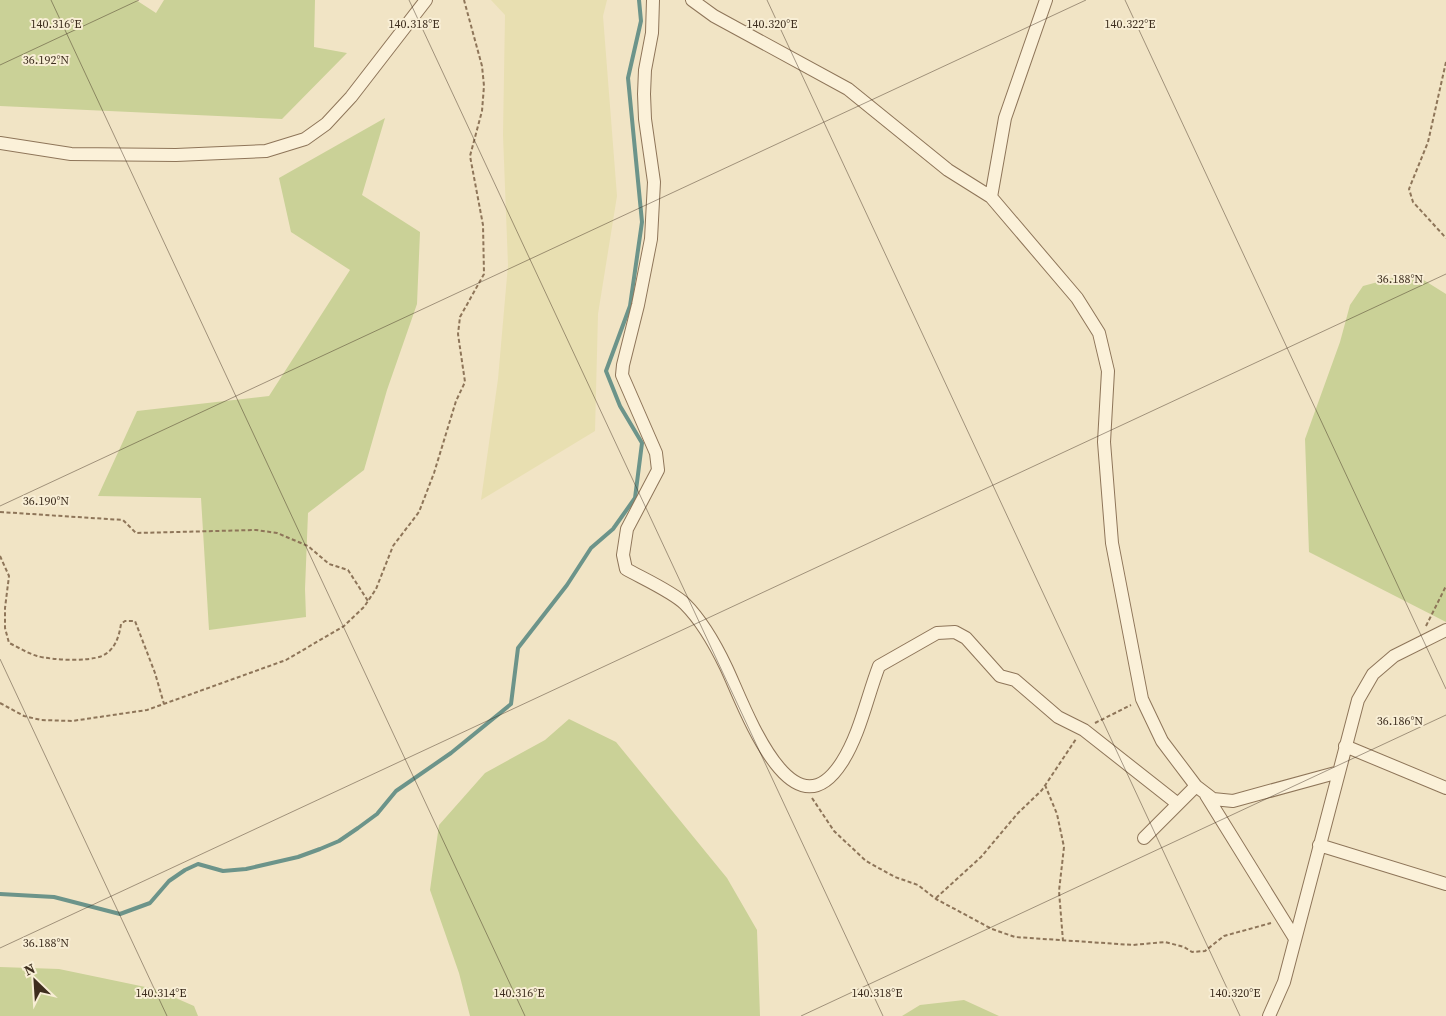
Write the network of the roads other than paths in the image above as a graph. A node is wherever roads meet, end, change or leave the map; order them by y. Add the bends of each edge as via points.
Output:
1 (426, 0) edge
2 (653, 0) edge
3 (692, 0) edge
4 (1046, 0) edge
5 (0, 144) edge
6 (991, 197) junction
7 (1446, 630) edge
8 (1345, 746) junction
9 (1338, 772) junction
10 (1446, 788) edge
11 (1201, 790) junction
12 (1178, 804) junction
13 (1144, 838) dead end
14 (1319, 845) junction
15 (1446, 884) edge
16 (1294, 937) junction
17 (1269, 1016) edge

1 - 5 street via 351,97 326,124 305,139 266,151 176,155 71,154
2 - 12 street via 644,94 654,182 652,239 622,375 656,453 658,470 628,529 623,554 626,569 684,603 726,666 758,738 776,765 804,786 826,781 842,762 879,666 937,633 955,632 966,638 1000,676 1015,680 1058,717 1084,730
3 - 6 street via 714,16 848,89 948,170
4 - 6 street via 1005,118
6 - 11 street via 1077,298 1099,333 1108,370 1104,442 1112,543 1142,699 1162,741
7 - 8 street via 1394,656 1373,674 1358,700
8 - 9 street
8 - 10 street
9 - 11 street via 1233,801 1214,799
9 - 14 street
11 - 12 street
11 - 16 street
12 - 13 street
14 - 15 street
14 - 16 street
16 - 17 street via 1284,982

